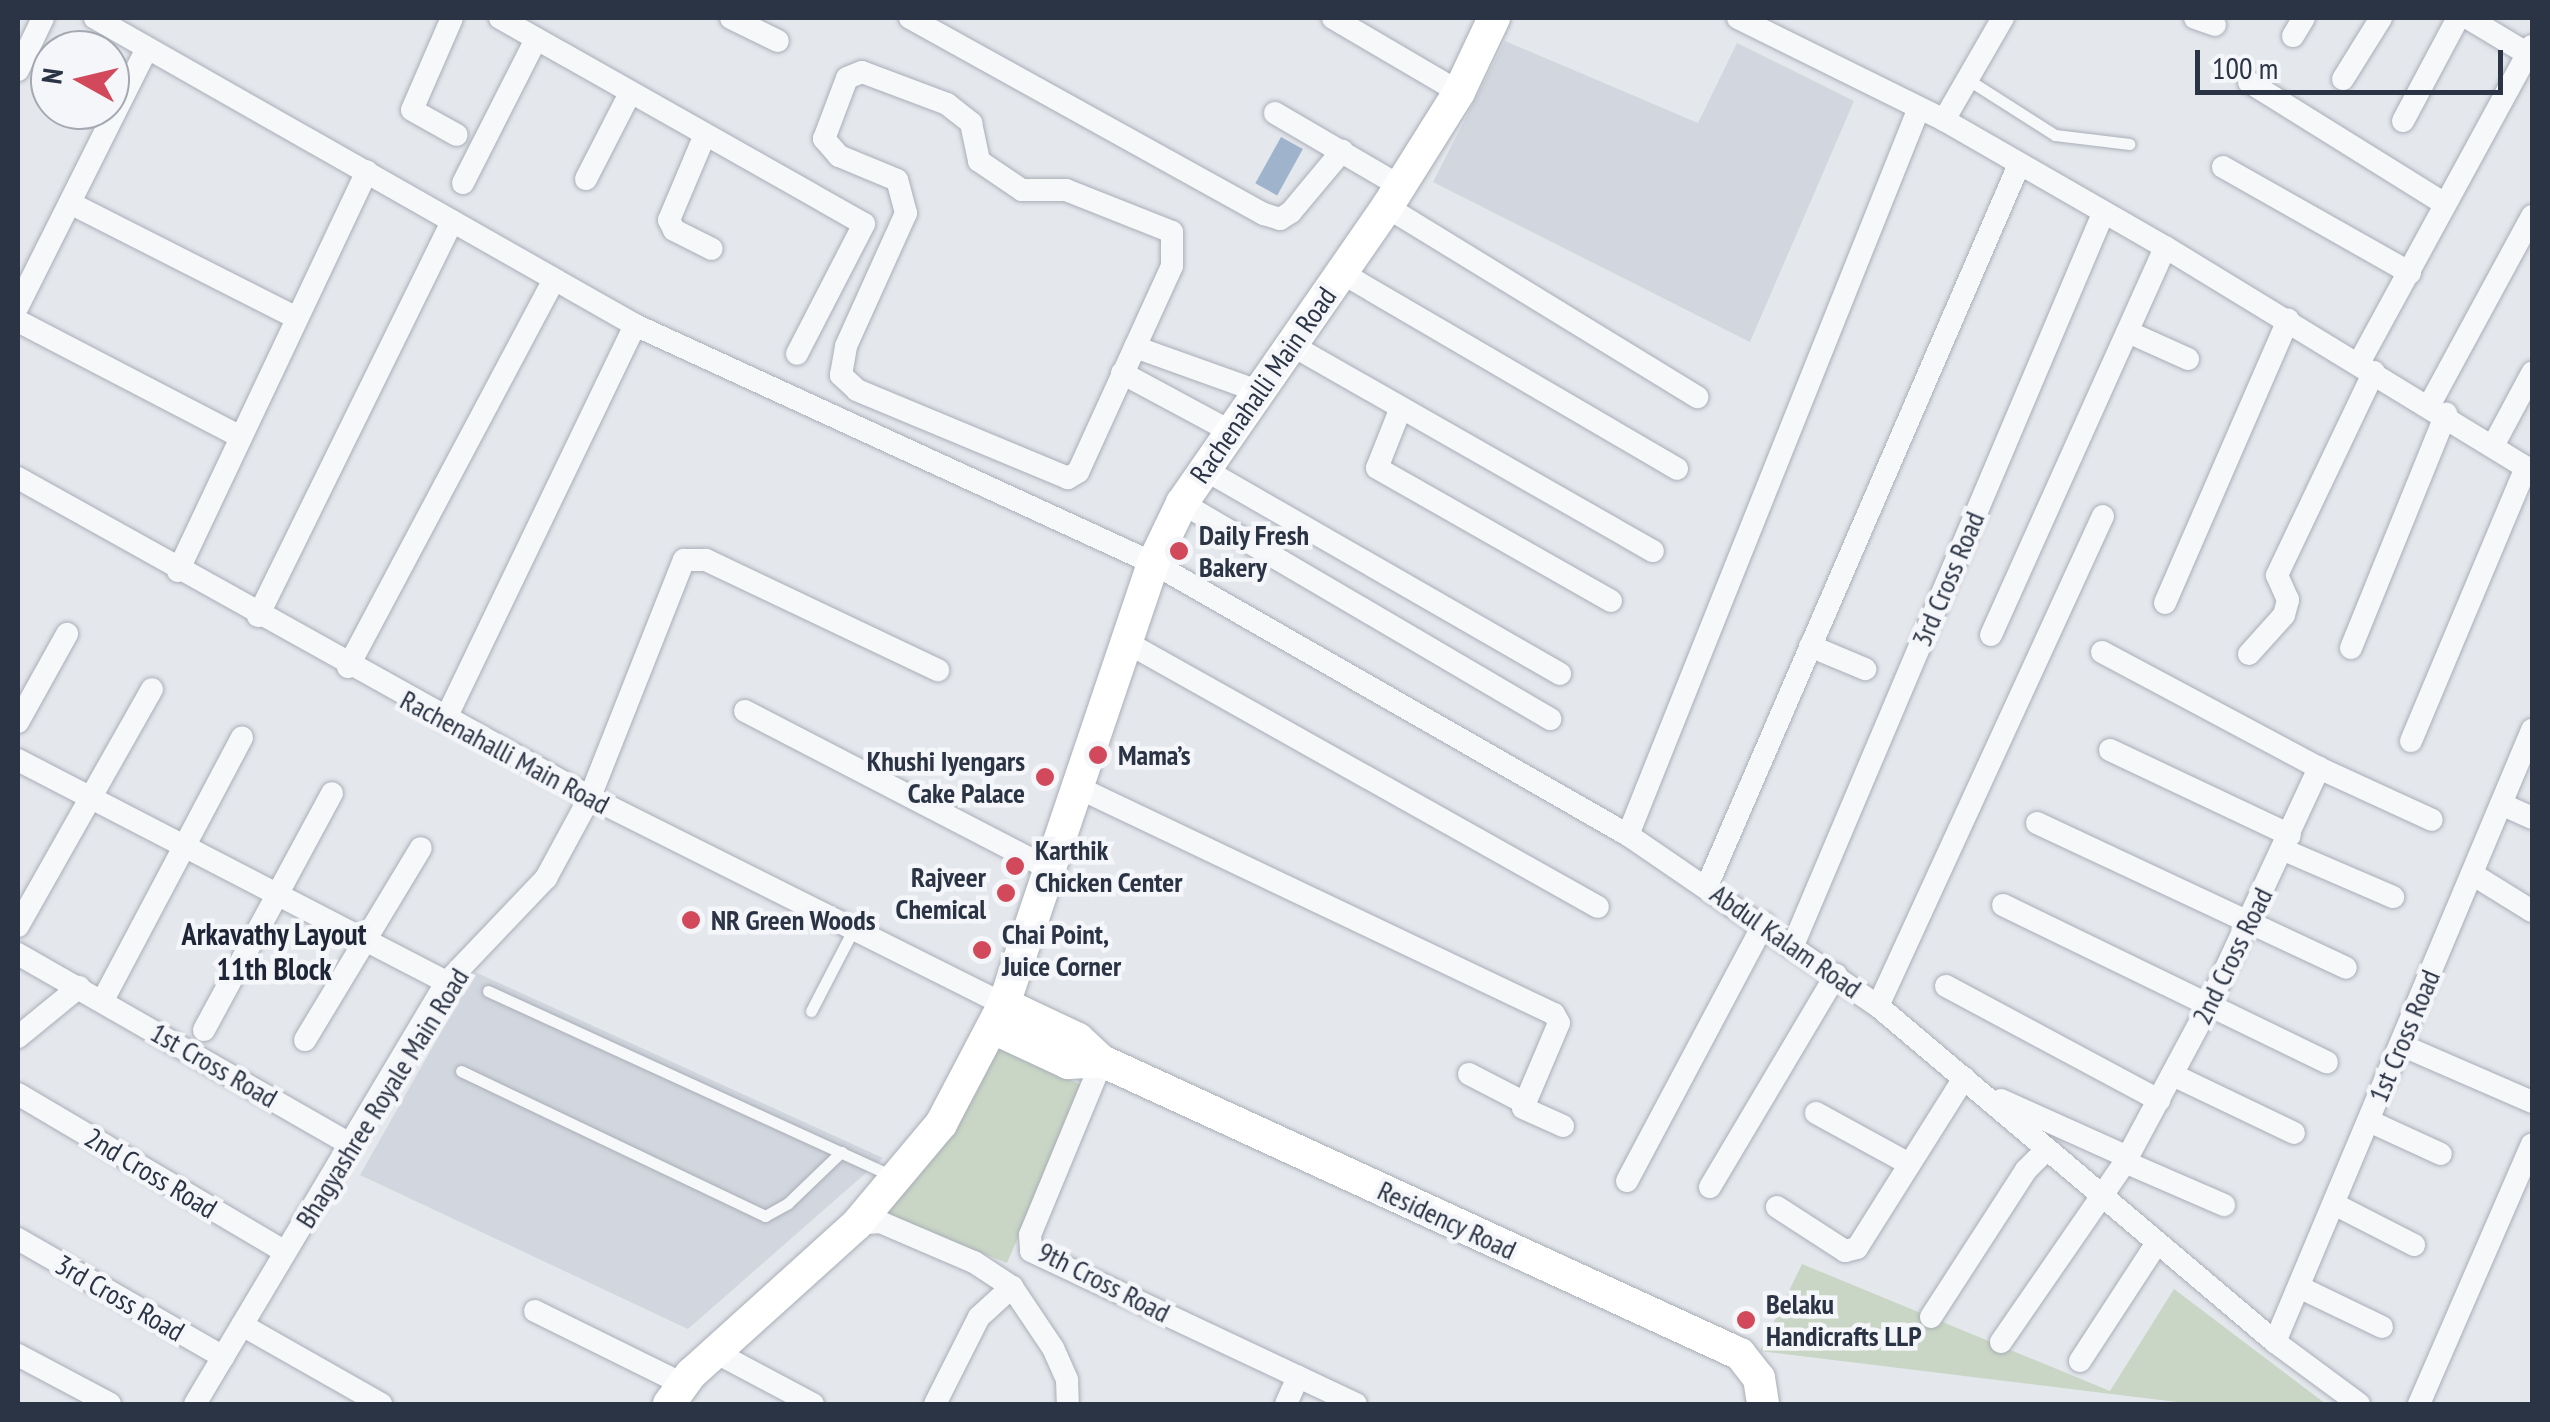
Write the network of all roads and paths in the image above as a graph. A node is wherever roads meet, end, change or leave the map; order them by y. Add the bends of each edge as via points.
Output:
1 (42, 18) edge
2 (95, 18) edge
3 (452, 18) edge
4 (500, 18) edge
5 (731, 18) edge
6 (910, 18) edge
7 (1333, 18) edge
8 (1494, 18) edge
9 (1738, 18) edge
10 (2003, 18) edge
11 (2380, 18) edge
12 (2458, 18) edge
13 (2468, 18) edge
14 (536, 38) junction
15 (778, 40) dead end
16 (147, 48) junction
17 (2530, 50) edge
18 (18, 70) edge
19 (1968, 79) junction
20 (2344, 79) dead end
21 (2249, 82) dead end
22 (1459, 92) junction
23 (630, 94) junction
24 (1919, 108) junction
25 (1276, 113) dead end
26 (1944, 120) junction
27 (2404, 121) dead end
28 (457, 135) dead end
29 (704, 137) junction
30 (2128, 144) dead end
31 (1342, 151) junction
32 (2018, 167) junction
33 (2223, 167) dead end
34 (367, 170) junction
35 (586, 179) dead end
36 (463, 183) dead end
37 (1394, 197) junction
38 (70, 203) junction
39 (2445, 204) junction
40 (2102, 216) junction
41 (2532, 216) edge
42 (452, 221) junction
43 (2165, 247) junction
44 (712, 249) dead end
45 (1342, 273) junction
46 (2410, 273) junction
47 (554, 280) junction
48 (18, 306) edge
49 (298, 318) junction
50 (18, 320) edge
51 (2288, 320) junction
52 (634, 325) junction
53 (2128, 332) junction
54 (1288, 343) junction
55 (1135, 346) junction
56 (797, 354) dead end
57 (2188, 359) dead end
58 (2367, 367) junction
59 (2532, 373) edge
60 (1122, 374) junction
61 (1255, 390) junction
62 (1697, 397) dead end
63 (2438, 409) junction
64 (1400, 410) junction
65 (1228, 430) junction
66 (241, 437) junction
67 (2494, 444) junction
68 (1202, 468) junction
69 (1677, 469) dead end
70 (2529, 469) edge
71 (18, 478) edge
72 (1182, 503) junction
73 (2103, 516) dead end
74 (1653, 551) dead end
75 (1153, 563) junction
76 (178, 570) junction
77 (1610, 601) dead end
78 (2165, 603) dead end
79 (258, 616) junction
80 (67, 634) dead end
81 (1991, 636) dead end
82 (1126, 642) junction
83 (1810, 646) junction
84 (2351, 648) dead end
85 (2102, 652) dead end
86 (2249, 654) dead end
87 (348, 667) junction
88 (1865, 669) dead end
89 (938, 670) dead end
90 (1560, 674) dead end
91 (152, 689) dead end
92 (745, 711) dead end
93 (1550, 719) dead end
94 (445, 720) junction
95 (18, 722) edge
96 (2532, 730) edge
97 (242, 737) dead end
98 (2411, 740) dead end
99 (2110, 750) dead end
100 (18, 760) edge
101 (2319, 768) junction
102 (1077, 787) junction
103 (332, 793) dead end
104 (590, 797) junction
105 (90, 798) junction
106 (2502, 804) junction
107 (2532, 818) edge
108 (2432, 820) dead end
109 (2037, 823) dead end
110 (1628, 834) junction
111 (2287, 842) junction
112 (184, 846) junction
113 (421, 848) dead end
114 (1052, 870) junction
115 (2472, 874) junction
116 (1707, 886) junction
117 (277, 894) junction
118 (2392, 897) dead end
119 (2003, 905) dead end
120 (1598, 907) dead end
121 (2532, 911) edge
122 (2248, 920) junction
123 (1764, 923) junction
124 (18, 926) edge
125 (852, 932) junction
126 (366, 940) junction
127 (1794, 943) junction
128 (18, 954) edge
129 (2346, 968) dead end
130 (1836, 975) junction
131 (447, 982) junction
132 (1946, 986) dead end
133 (79, 987) junction
134 (488, 991) dead end
135 (103, 1000) junction
136 (1878, 1006) junction
137 (2208, 1007) junction
138 (811, 1012) dead end
139 (998, 1016) junction
140 (204, 1030) dead end
141 (18, 1038) edge
142 (305, 1040) dead end
143 (2401, 1045) junction
144 (1102, 1061) junction
145 (2327, 1062) dead end
146 (461, 1071) dead end
147 (1469, 1074) dead end
148 (2173, 1075) junction
149 (1972, 1084) junction
150 (18, 1094) edge
151 (2160, 1100) junction
152 (1523, 1102) junction
153 (2532, 1102) edge
154 (1816, 1113) dead end
155 (2369, 1121) junction
156 (1562, 1126) dead end
157 (2294, 1134) dead end
158 (350, 1144) junction
159 (2532, 1144) edge
160 (2046, 1151) junction
161 (841, 1152) junction
162 (2441, 1154) dead end
163 (2127, 1159) junction
164 (1910, 1164) junction
165 (900, 1180) junction
166 (1626, 1181) dead end
167 (1710, 1186) dead end
168 (2104, 1199) junction
169 (2334, 1204) junction
170 (2224, 1205) dead end
171 (1777, 1207) dead end
172 (857, 1224) junction
173 (18, 1239) edge
174 (2156, 1243) junction
175 (2414, 1245) dead end
176 (285, 1252) junction
177 (2299, 1286) junction
178 (1012, 1287) junction
179 (534, 1310) dead end
180 (1931, 1317) dead end
181 (242, 1325) junction
182 (2382, 1327) dead end
183 (2001, 1342) dead end
184 (2276, 1342) junction
185 (716, 1352) junction
186 (18, 1356) edge
187 (223, 1357) junction
188 (2080, 1361) dead end
189 (1298, 1377) junction
190 (676, 1394) edge
191 (110, 1404) edge
192 (195, 1404) edge
193 (381, 1404) edge
194 (813, 1404) edge
195 (935, 1404) edge
196 (1068, 1404) edge
197 (1286, 1404) edge
198 (1356, 1404) edge
199 (1763, 1404) edge
200 (2359, 1404) edge
201 (2420, 1404) edge

1 - 18 street
2 - 16 street, Abdul Kalam Road
3 - 28 street via 412,110
4 - 14 street
5 - 15 street
6 - 31 street via 1264,214 1280,218 1291,212
7 - 22 street
8 - 22 street, Rachenahalli Main Road
9 - 24 street
10 - 19 street
11 - 20 street
12 - 27 street
13 - 17 street
14 - 23 street
14 - 36 street
16 - 34 street, Abdul Kalam Road
16 - 38 street
17 - 39 street
19 - 26 street
19 - 30 lane via 2056,135
21 - 39 street
22 - 37 street, Rachenahalli Main Road
23 - 29 street
23 - 35 street
24 - 26 street
24 - 110 street
25 - 31 street
26 - 32 street
29 - 44 street via 669,220 674,230
29 - 56 street via 864,224
31 - 37 street
32 - 40 street
32 - 83 street
33 - 46 street
34 - 42 street, Abdul Kalam Road
34 - 49 street
37 - 45 street, Rachenahalli Main Road
37 - 62 street
38 - 48 street
38 - 49 street
39 - 46 street
40 - 43 street
40 - 127 street, 3rd Cross Road
41 - 63 street
42 - 47 street, Abdul Kalam Road
42 - 79 street
43 - 51 street
43 - 53 street
45 - 54 street, Rachenahalli Main Road
45 - 69 street
46 - 58 street
47 - 52 street, Abdul Kalam Road
47 - 87 street
49 - 66 street
50 - 66 street
51 - 58 street
51 - 78 street
52 - 75 street, Abdul Kalam Road
52 - 94 street
53 - 57 street
53 - 81 street
54 - 61 street, Rachenahalli Main Road
54 - 64 street
55 - 60 street
55 - 60 street via 1172,266 1172,232 1066,190 1022,190 979,161 971,123 947,104 881,76 862,72 847,78 824,138 827,148 897,180 906,213 846,346 840,365 846,382 1068,478 1078,472
55 - 61 street
58 - 63 street
58 - 86 street via 2277,575 2288,600 2284,615
59 - 67 street
60 - 65 street
61 - 65 street, Rachenahalli Main Road
63 - 67 street
63 - 84 street
64 - 74 street
64 - 77 street via 1377,468
65 - 68 street, Rachenahalli Main Road
66 - 76 street
67 - 70 street
68 - 72 street, Rachenahalli Main Road
68 - 90 street
70 - 98 street
71 - 76 street, Rachenahalli Main Road
72 - 75 street, Rachenahalli Main Road
72 - 93 street
73 - 136 street
75 - 82 street, Rachenahalli Main Road
75 - 110 street, Abdul Kalam Road
76 - 79 street, Rachenahalli Main Road
79 - 87 street, Rachenahalli Main Road
80 - 95 street
82 - 102 street, Rachenahalli Main Road
82 - 120 street
83 - 88 street
83 - 116 street
85 - 101 street
87 - 94 street, Rachenahalli Main Road
89 - 104 street, Bhagyashree Royale Main Road via 695,556 684,560
91 - 105 street
92 - 114 street
94 - 104 street, Rachenahalli Main Road
96 - 106 street, 1st Cross Road
97 - 112 street
99 - 111 street
100 - 105 street
101 - 108 street
101 - 111 street, 2nd Cross Road
102 - 114 street, Rachenahalli Main Road
102 - 152 street via 1554,1014 1559,1023
103 - 117 street
104 - 125 street, Rachenahalli Main Road
104 - 131 street, Bhagyashree Royale Main Road via 546,878
105 - 112 street
105 - 124 street
106 - 107 street
106 - 115 street, 1st Cross Road
109 - 122 street
110 - 116 street, Abdul Kalam Road
111 - 118 street
111 - 122 street, 2nd Cross Road
112 - 117 street
112 - 135 street
113 - 126 street
114 - 139 street, Rachenahalli Main Road
115 - 121 street
115 - 143 street, 1st Cross Road
116 - 123 street, Abdul Kalam Road
117 - 126 street
117 - 140 street
119 - 137 street
122 - 129 street
122 - 137 street, 2nd Cross Road
123 - 127 street, Abdul Kalam Road
123 - 166 street
125 - 138 lane
125 - 139 street, Rachenahalli Main Road
126 - 131 street
126 - 142 street
127 - 130 street, Abdul Kalam Road
128 - 133 street, 1st Cross Road
130 - 136 street, Abdul Kalam Road
130 - 167 street
131 - 158 street, Bhagyashree Royale Main Road
132 - 151 street
133 - 135 street, 1st Cross Road
133 - 141 street
134 - 161 lane
135 - 158 street, 1st Cross Road
136 - 149 street, Abdul Kalam Road
137 - 145 street
137 - 148 street, 2nd Cross Road
139 - 144 street, Residency Road via 1078,1039
139 - 165 street, Rachenahalli Main Road via 941,1124
143 - 153 street
143 - 155 street, 1st Cross Road
144 - 189 street, 9th Cross Road via 1030,1235 1032,1251
144 - 199 street, Residency Road via 1740,1354 1759,1378
146 - 161 lane via 765,1216 788,1204
147 - 152 street
148 - 151 street, 2nd Cross Road
148 - 157 street
149 - 160 street, Abdul Kalam Road
149 - 163 street
149 - 164 street
150 - 176 street, 2nd Cross Road
151 - 163 street, 2nd Cross Road
152 - 156 street via 1523,1108
154 - 164 street
155 - 162 street
155 - 169 street, 1st Cross Road
158 - 176 street, Bhagyashree Royale Main Road
159 - 201 street
160 - 168 street, Abdul Kalam Road
160 - 180 street via 2026,1170
161 - 165 lane
163 - 168 street, 2nd Cross Road
163 - 170 street
164 - 171 street via 1858,1248 1845,1251
165 - 172 street, Rachenahalli Main Road
168 - 174 street, Abdul Kalam Road
168 - 183 street, 2nd Cross Road
169 - 175 street
169 - 177 street, 1st Cross Road
172 - 178 street via 880,1222 974,1262
172 - 185 street, Rachenahalli Main Road
173 - 187 street, 3rd Cross Road
174 - 184 street, Abdul Kalam Road
174 - 188 street
176 - 181 street, Bhagyashree Royale Main Road
177 - 182 street
177 - 184 street, 1st Cross Road
178 - 195 street via 978,1317
178 - 196 street via 1054,1348
179 - 190 street
181 - 187 street, Bhagyashree Royale Main Road
181 - 193 street
184 - 200 street, Abdul Kalam Road
185 - 190 street, Rachenahalli Main Road
185 - 194 street
186 - 191 street
187 - 192 street, Bhagyashree Royale Main Road
189 - 197 street
189 - 198 street, 9th Cross Road

